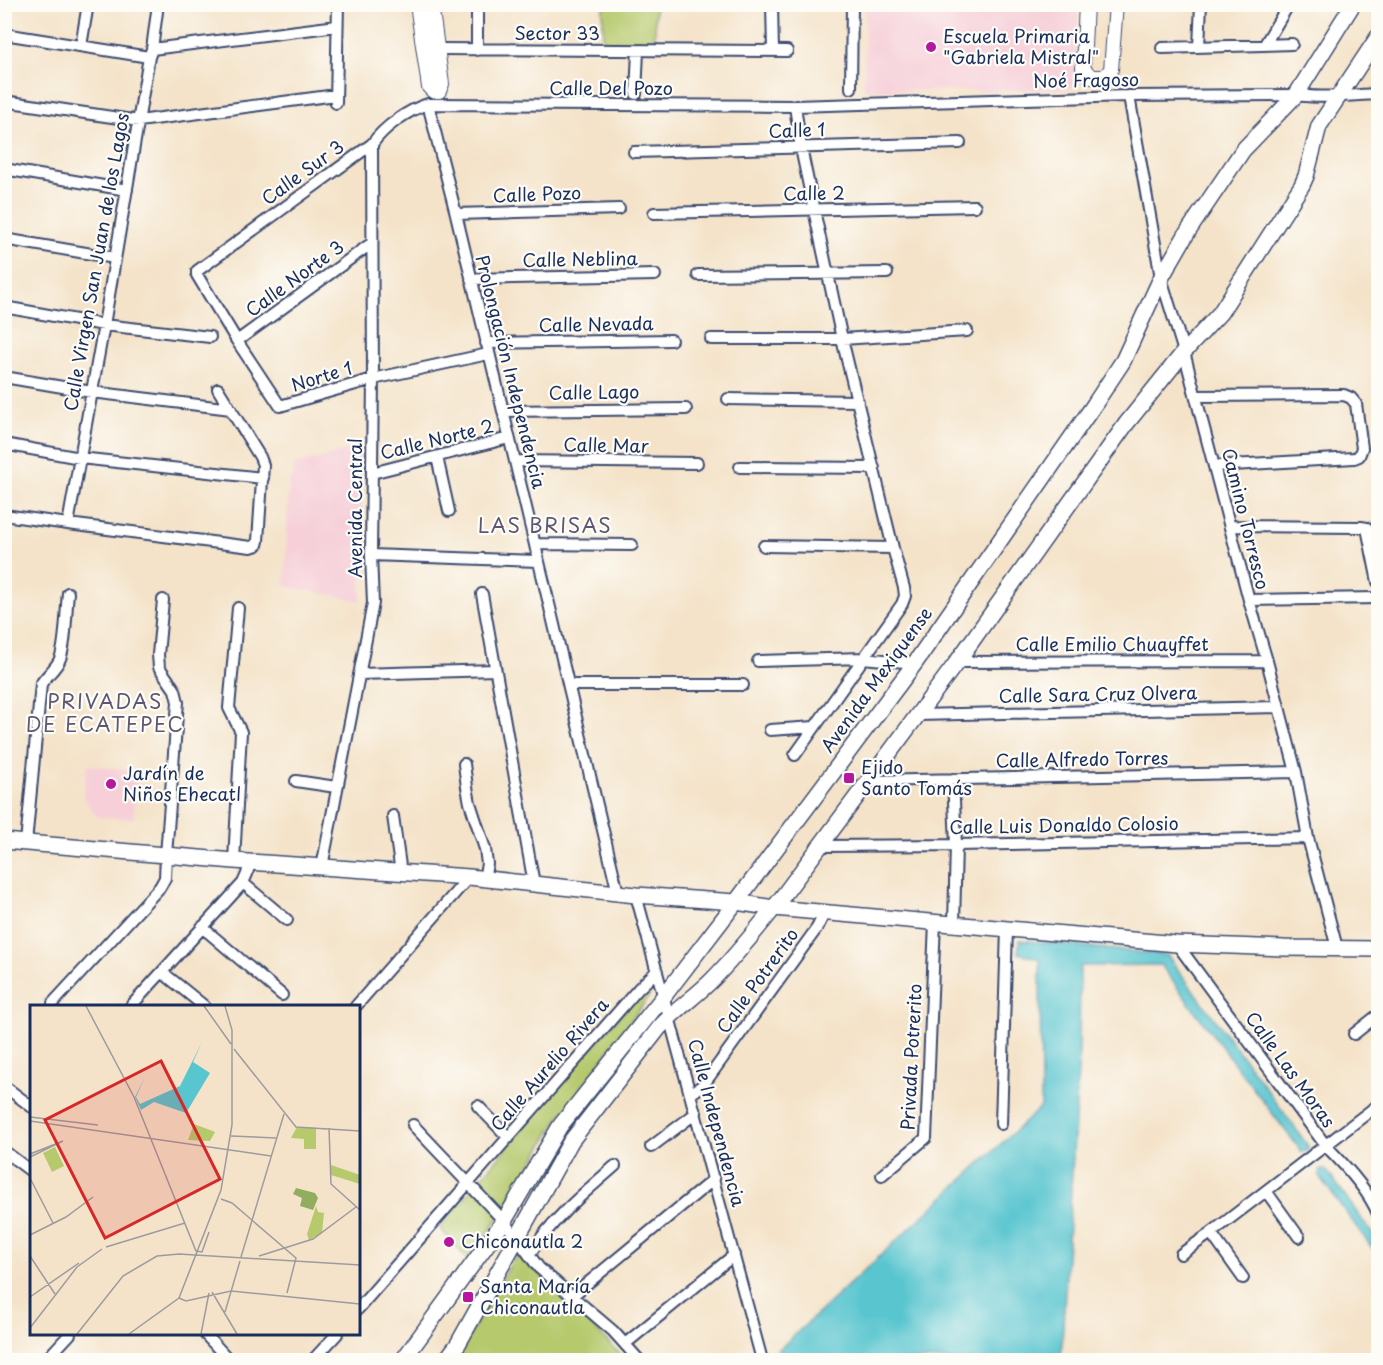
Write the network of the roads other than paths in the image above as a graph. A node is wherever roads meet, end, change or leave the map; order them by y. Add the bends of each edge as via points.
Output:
1 (88, 4) edge
2 (158, 4) edge
3 (338, 4) edge
4 (417, 4) edge
5 (431, 4) edge
6 (477, 4) edge
7 (772, 4) edge
8 (852, 4) edge
9 (1086, 4) edge
10 (1116, 4) edge
11 (1201, 4) edge
12 (1353, 4) edge
13 (1285, 8) edge
14 (337, 26) junction
15 (4, 34) edge
16 (1378, 37) edge
17 (1265, 44) junction
18 (1292, 44) dead end
19 (81, 46) junction
20 (1199, 47) junction
21 (1162, 48) dead end
22 (438, 49) junction
23 (477, 50) junction
24 (638, 51) junction
25 (773, 51) junction
26 (787, 51) dead end
27 (150, 53) junction
28 (851, 88) dead end
29 (636, 94) dead end
30 (1378, 94) edge
31 (1296, 95) junction
32 (1339, 95) junction
33 (1129, 96) junction
34 (4, 101) edge
35 (428, 104) junction
36 (795, 106) junction
37 (138, 121) junction
38 (960, 143) dead end
39 (372, 144) junction
40 (801, 148) junction
41 (634, 152) dead end
42 (4, 169) edge
43 (127, 190) junction
44 (975, 206) dead end
45 (619, 209) dead end
46 (814, 210) junction
47 (654, 213) dead end
48 (456, 214) junction
49 (4, 239) edge
50 (372, 243) junction
51 (114, 258) junction
52 (828, 273) junction
53 (887, 273) dead end
54 (655, 275) dead end
55 (698, 275) dead end
56 (1161, 278) junction
57 (471, 279) junction
58 (4, 307) edge
59 (104, 326) junction
60 (967, 331) dead end
61 (210, 337) dead end
62 (711, 339) dead end
63 (842, 339) junction
64 (671, 340) dead end
65 (237, 341) junction
66 (487, 349) junction
67 (1184, 352) junction
68 (4, 376) edge
69 (373, 379) junction
70 (218, 388) dead end
71 (92, 392) junction
72 (1196, 396) junction
73 (728, 399) dead end
74 (858, 400) junction
75 (231, 409) junction
76 (686, 409) dead end
77 (503, 411) junction
78 (509, 438) junction
79 (4, 444) edge
80 (436, 457) junction
81 (80, 458) junction
82 (515, 461) junction
83 (697, 464) dead end
84 (1215, 466) junction
85 (740, 467) dead end
86 (874, 468) junction
87 (372, 473) junction
88 (262, 478) junction
89 (449, 511) dead end
90 (4, 515) edge
91 (68, 524) junction
92 (1230, 526) junction
93 (535, 544) junction
94 (632, 545) dead end
95 (764, 546) dead end
96 (893, 548) junction
97 (371, 555) junction
98 (538, 561) junction
99 (1378, 582) edge
100 (68, 593) dead end
101 (482, 594) dead end
102 (1378, 598) edge
103 (163, 600) dead end
104 (1249, 600) junction
105 (238, 608) dead end
106 (863, 658) junction
107 (758, 661) dead end
108 (1267, 661) junction
109 (957, 662) junction
110 (915, 663) junction
111 (495, 670) junction
112 (358, 674) junction
113 (569, 685) junction
114 (743, 685) dead end
115 (1278, 707) junction
116 (918, 715) junction
117 (814, 727) junction
118 (770, 730) dead end
119 (795, 755) dead end
120 (464, 764) dead end
121 (1296, 772) junction
122 (953, 779) junction
123 (296, 781) dead end
124 (869, 781) junction
125 (336, 788) junction
126 (393, 816) dead end
127 (1308, 838) junction
128 (4, 841) edge
129 (26, 843) junction
130 (956, 845) junction
131 (820, 846) junction
132 (166, 855) junction
133 (242, 861) junction
134 (322, 867) junction
135 (401, 873) junction
136 (477, 878) junction
137 (243, 883) junction
138 (534, 884) junction
139 (618, 893) junction
140 (636, 895) junction
141 (736, 902) junction
142 (774, 908) junction
143 (825, 912) junction
144 (287, 920) dead end
145 (934, 922) junction
146 (954, 924) junction
147 (202, 927) junction
148 (1007, 929) junction
149 (1178, 944) junction
150 (1337, 948) junction
151 (1378, 949) edge
152 (657, 971) junction
153 (162, 972) junction
154 (282, 995) dead end
155 (664, 996) junction
156 (51, 1001) edge
157 (131, 1005) edge
158 (203, 1005) edge
159 (357, 1005) edge
160 (670, 1016) junction
161 (1378, 1016) edge
162 (1354, 1034) dead end
163 (4, 1086) edge
164 (691, 1094) junction
165 (1378, 1105) edge
166 (30, 1106) edge
167 (478, 1106) dead end
168 (696, 1113) junction
169 (1001, 1124) dead end
170 (413, 1125) dead end
171 (509, 1138) junction
172 (1326, 1146) junction
173 (651, 1147) dead end
174 (4, 1151) edge
175 (615, 1166) dead end
176 (30, 1170) edge
177 (882, 1175) dead end
178 (714, 1179) junction
179 (469, 1184) junction
180 (1266, 1191) junction
181 (1376, 1201) edge
182 (1378, 1214) edge
183 (504, 1221) junction
184 (1211, 1233) junction
185 (1299, 1237) dead end
186 (517, 1239) junction
187 (1181, 1254) dead end
188 (529, 1255) junction
189 (734, 1255) junction
190 (1243, 1278) dead end
191 (572, 1296) junction
192 (360, 1307) edge
193 (69, 1335) edge
194 (206, 1335) edge
195 (336, 1335) edge
196 (625, 1344) junction
197 (46, 1360) edge
198 (229, 1360) edge
199 (313, 1360) edge
200 (403, 1360) edge
201 (446, 1360) edge
202 (639, 1360) edge
203 (762, 1360) edge

1 - 19 street
2 - 27 street, Calle Virgen San Juan de los Lagos
3 - 14 street
4 - 22 street via 429,87 433,91 439,91 442,84
5 - 22 street
6 - 23 street
7 - 25 street
8 - 28 street
9 - 10 street via 1083,68 1091,77 1104,77 1111,69
11 - 20 street
12 - 31 main road, Avenida Mexiquense
13 - 17 street
14 - 27 street
14 - 37 street via 336,99
15 - 19 street
16 - 32 main road
17 - 18 street
17 - 20 street
19 - 27 street
20 - 21 street
22 - 23 street, Sector 33
23 - 24 street, Sector 33
24 - 25 street, Sector 33
24 - 29 street
25 - 26 street, Sector 33
27 - 37 street, Calle Virgen San Juan de los Lagos
30 - 32 street, Noé Fragoso
31 - 32 street, Noé Fragoso
31 - 33 street, Noé Fragoso
31 - 56 main road, Avenida Mexiquense via 1243,150
32 - 67 main road via 1318,126 1302,184 1220,313
33 - 36 street, Noé Fragoso
33 - 56 street, Camino Torresco
34 - 37 street
35 - 36 street, Calle Del Pozo
35 - 39 street, Calle Sur 3 via 380,133
35 - 48 street, Prolongación Independencia
36 - 40 street
37 - 43 street, Calle Virgen San Juan de los Lagos
38 - 40 street, Calle 1
39 - 50 street, Avenida Central
39 - 65 street, Calle Sur 3 via 197,271
40 - 41 street, Calle 1
40 - 46 street
42 - 43 street
43 - 51 street, Calle Virgen San Juan de los Lagos
44 - 46 street, Calle 2
45 - 48 street, Calle Pozo
46 - 47 street, Calle 2
46 - 52 street
48 - 57 street, Prolongación Independencia
49 - 51 street
50 - 65 street, Calle Norte 3
50 - 69 street, Avenida Central
51 - 59 street, Calle Virgen San Juan de los Lagos
52 - 53 street
52 - 55 street
52 - 63 street
54 - 57 street, Calle Neblina
56 - 67 street, Camino Torresco
56 - 110 main road, Avenida Mexiquense via 1117,370
57 - 66 street, Prolongación Independencia
58 - 59 street
59 - 61 street
59 - 71 street, Calle Virgen San Juan de los Lagos
60 - 63 street
62 - 63 street
63 - 74 street
64 - 66 street, Calle Nevada
65 - 69 street, Norte 1 via 280,406
66 - 69 street, Calle Nevada
66 - 77 street, Prolongación Independencia
67 - 72 street, Camino Torresco
67 - 109 main road via 1126,423
68 - 71 street
69 - 87 street, Avenida Central
70 - 75 street
71 - 75 street
71 - 81 street, Calle Virgen San Juan de los Lagos
72 - 84 street, Camino Torresco
72 - 84 street via 1344,395 1356,404 1362,448 1359,456
73 - 74 street
74 - 86 street
75 - 88 street via 260,457
76 - 77 street, Calle Lago
77 - 78 street, Prolongación Independencia
78 - 80 street, Calle Norte 2
78 - 82 street, Prolongación Independencia
79 - 81 street
80 - 87 street, Calle Norte 2
80 - 89 street
81 - 88 street
81 - 91 street, Calle Virgen San Juan de los Lagos
82 - 83 street, Calle Mar
82 - 93 street, Prolongación Independencia
84 - 92 street, Camino Torresco
85 - 86 street
86 - 96 street
87 - 97 street, Avenida Central
88 - 91 street via 258,541 251,547
90 - 91 street
92 - 99 street via 1367,528
92 - 104 street, Camino Torresco
93 - 94 street
93 - 98 street, Prolongación Independencia
95 - 96 street
96 - 106 street via 905,596
97 - 98 street
97 - 112 street, Avenida Central via 373,603
98 - 113 street, Prolongación Independencia
100 - 129 street via 63,652 41,684
101 - 111 street
102 - 104 street
103 - 132 street via 159,667 175,690 178,702
104 - 108 street, Camino Torresco
105 - 133 street via 229,708 241,732
106 - 107 street
106 - 110 street
106 - 117 street
108 - 109 street, Calle Emilio Chuayffet
108 - 115 street, Camino Torresco
109 - 116 main road
110 - 141 main road, Avenida Mexiquense
111 - 112 street
111 - 138 street
112 - 125 street, Avenida Central
113 - 114 street
113 - 139 street, Prolongación Independencia
115 - 116 street, Calle Sara Cruz Olvera
115 - 121 street, Camino Torresco
116 - 124 main road
117 - 118 street
117 - 119 street
120 - 136 street via 487,864
121 - 122 street, Calle Alfredo Torres
121 - 127 street, Camino Torresco
122 - 124 street, Calle Alfredo Torres
122 - 130 street
123 - 125 street
124 - 131 main road
125 - 134 street, Avenida Central
126 - 135 street
127 - 130 street, Calle Luis Donaldo Colosio
127 - 150 street, Camino Torresco
128 - 129 main road
129 - 132 main road
130 - 131 street, Calle Luis Donaldo Colosio
130 - 146 street
131 - 142 main road
132 - 133 main road
132 - 156 street via 165,878 160,887
133 - 134 main road
133 - 137 street via 247,874
134 - 135 main road
135 - 136 main road
136 - 138 main road
136 - 159 street
137 - 144 street
137 - 147 street
138 - 139 main road
139 - 140 main road
140 - 141 main road
140 - 152 street, Calle Independencia
141 - 142 main road
141 - 155 main road, Avenida Mexiquense
142 - 143 main road
142 - 160 main road via 711,980
143 - 145 main road
143 - 164 street, Calle Potrerito via 704,1084
145 - 146 main road
145 - 177 street, Privada Potrerito via 926,1138
146 - 148 main road
147 - 153 street
147 - 154 street
148 - 149 main road
148 - 169 street
149 - 150 main road
149 - 172 street, Calle Las Moras
150 - 151 main road
152 - 155 street, Calle Independencia
152 - 171 street, Calle Aurelio Rivera
153 - 157 street
153 - 158 street
155 - 160 street, Calle Independencia
155 - 183 main road, Avenida Mexiquense via 560,1126
160 - 164 street, Calle Independencia
160 - 186 main road via 572,1141
161 - 162 street
163 - 166 street
164 - 168 street, Calle Independencia
165 - 172 street
167 - 171 street
168 - 173 street
168 - 178 street, Calle Independencia
170 - 179 street
171 - 179 street, Calle Aurelio Rivera
172 - 180 street
172 - 181 street, Calle Las Moras
174 - 176 street
175 - 188 street via 575,1201
178 - 189 street, Calle Independencia
178 - 191 street
179 - 183 street
179 - 192 street, Calle Aurelio Rivera
180 - 184 street
180 - 185 street
181 - 182 street, Calle Las Moras
183 - 186 street
183 - 200 main road, Avenida Mexiquense
184 - 187 street
184 - 190 street
186 - 188 street
186 - 201 main road
188 - 191 street
189 - 196 street
189 - 203 street, Calle Independencia
191 - 196 street
193 - 197 street
194 - 198 street
195 - 199 street
196 - 202 street

